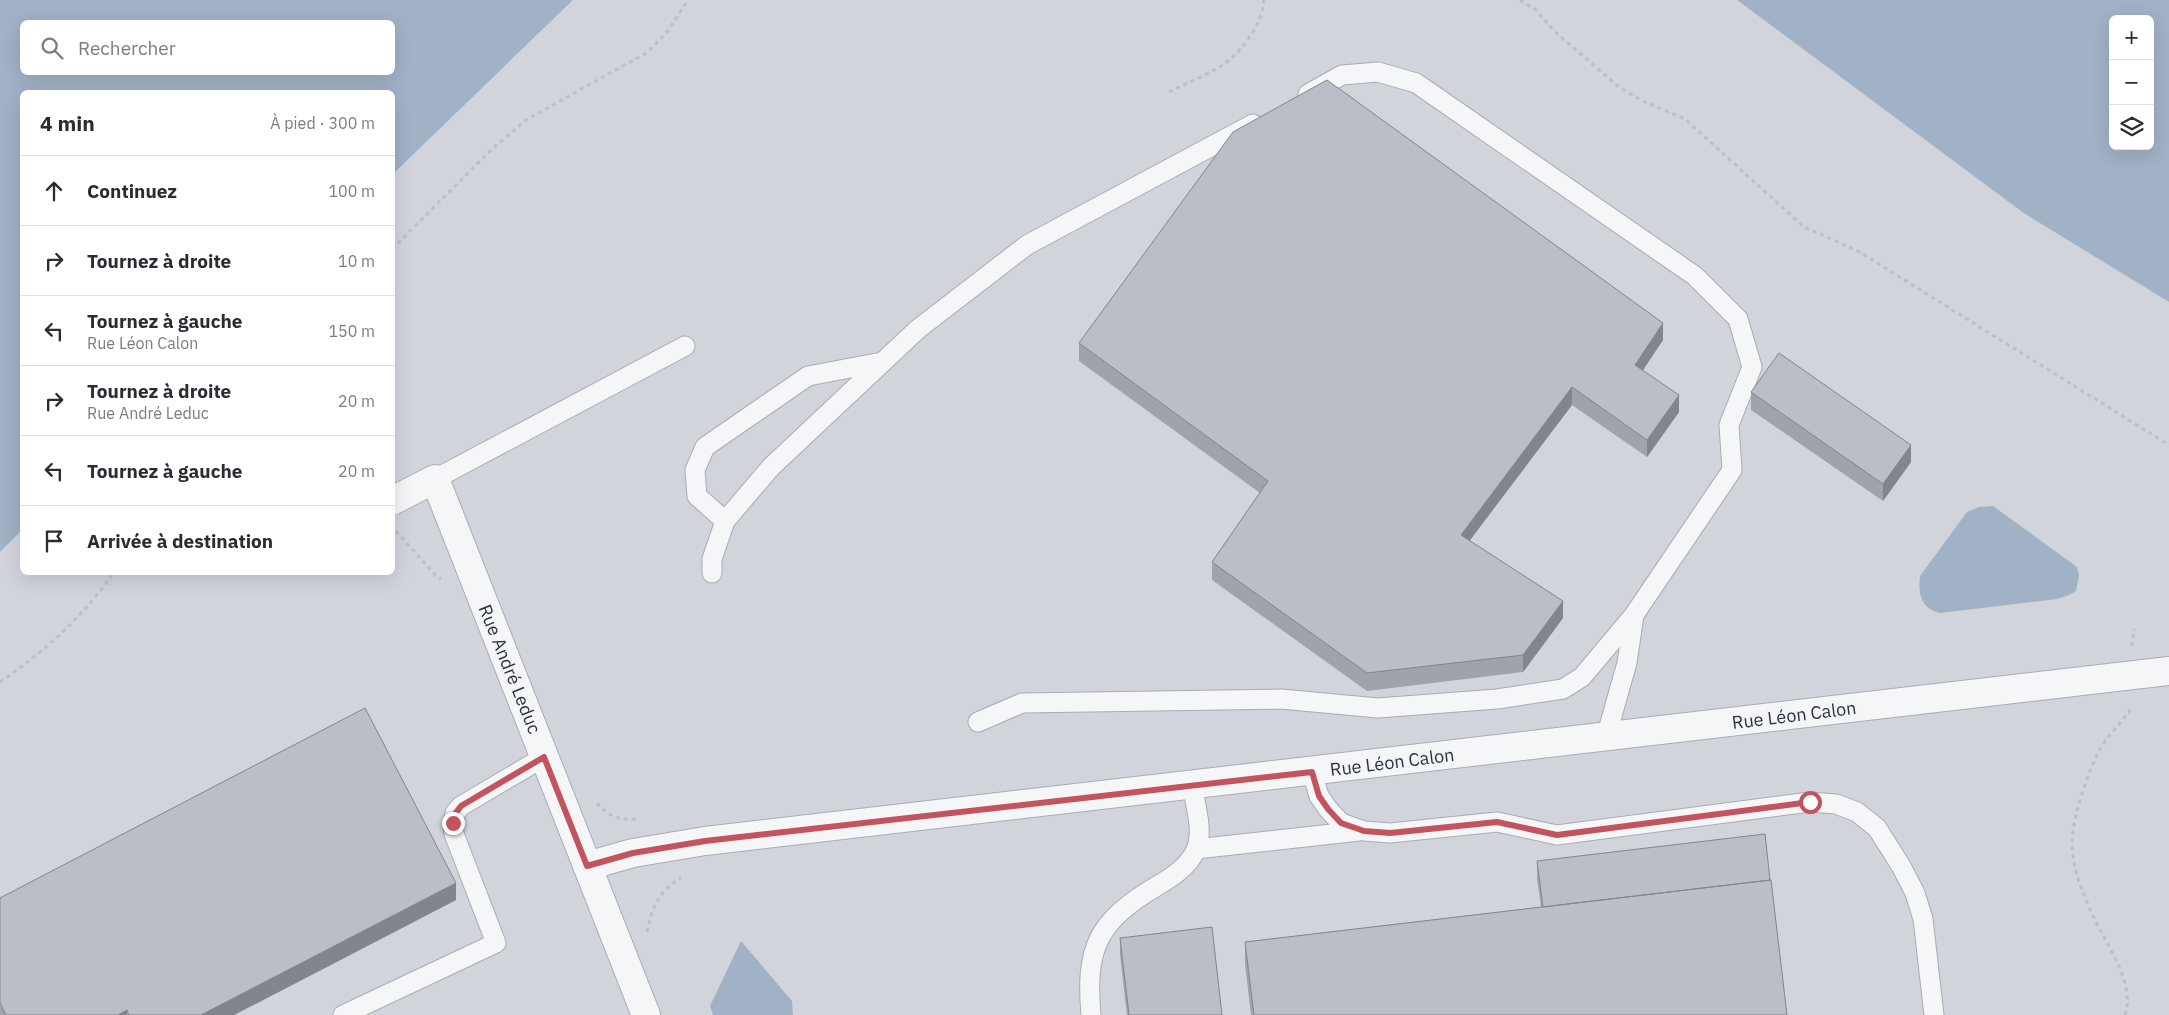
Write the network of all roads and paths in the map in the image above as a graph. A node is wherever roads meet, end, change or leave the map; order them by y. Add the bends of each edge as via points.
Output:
1 (688, 0) edge
2 (1264, 0) edge
3 (1520, 0) edge
4 (1169, 92) dead end
5 (1290, 104) edge
6 (1272, 113) edge
7 (395, 246) edge
8 (685, 346) dead end
9 (882, 362) junction
10 (2169, 445) edge
11 (435, 479) junction
12 (395, 499) edge
13 (725, 521) junction
14 (396, 530) dead end
15 (712, 573) dead end
16 (112, 575) edge
17 (474, 579) junction
18 (1634, 615) junction
19 (2134, 629) dead end
20 (2169, 671) edge
21 (2130, 676) junction
22 (0, 682) edge
23 (978, 722) dead end
24 (1606, 737) junction
25 (544, 757) junction
26 (1312, 772) junction
27 (1192, 785) junction
28 (593, 798) dead end
29 (646, 818) dead end
30 (1364, 831) junction
31 (1196, 849) junction
32 (587, 866) junction
33 (684, 876) dead end
34 (646, 934) dead end
35 (343, 1015) edge
36 (646, 1015) edge
37 (1091, 1015) edge
38 (1934, 1015) edge
39 (2125, 1015) edge

1 - 7 path via 667,32 648,52 526,120 493,148
2 - 4 path via 1252,34 1236,52 1219,67
3 - 10 path via 1536,10 1554,31 1619,87 1685,119 1804,227 1858,251
5 - 18 lane via 1342,75 1378,72 1416,83 1695,276 1738,319 1752,367 1729,425 1732,470
6 - 9 lane via 1027,245 918,328
8 - 11 lane
9 - 13 lane via 771,467
9 - 13 lane via 808,376 705,446 695,470 697,496
11 - 12 street
11 - 17 street, Rue André Leduc
13 - 15 lane via 712,559
14 - 17 path via 437,577 455,585
16 - 22 path via 82,612
17 - 25 street, Rue André Leduc
18 - 23 lane via 1582,677 1563,689 1497,699 1378,708 1281,699 1022,703
18 - 24 lane via 1627,664
19 - 21 path
20 - 21 street, Rue Léon Calon
21 - 24 street, Rue Léon Calon
21 - 39 path via 2132,708 2101,747 2084,791 2073,833 2075,872 2124,980 2127,996
24 - 26 street, Rue Léon Calon
25 - 32 street, Rue André Leduc
25 - 35 lane via 461,806 455,814 453,823 458,848 496,943
26 - 27 street, Rue Léon Calon
26 - 30 lane via 1319,796 1328,809 1341,823
27 - 31 lane via 1199,834
27 - 32 street, Rue Léon Calon via 697,842 633,853
28 - 29 path via 606,814 626,820
30 - 31 lane
30 - 38 lane via 1390,833 1497,822 1557,835 1810,802 1836,804 1857,812 1877,828 1915,893 1923,919
31 - 37 lane via 1187,865 1119,911 1103,930 1093,952 1089,977
32 - 36 street, Rue André Leduc
33 - 34 path via 670,884 652,908

